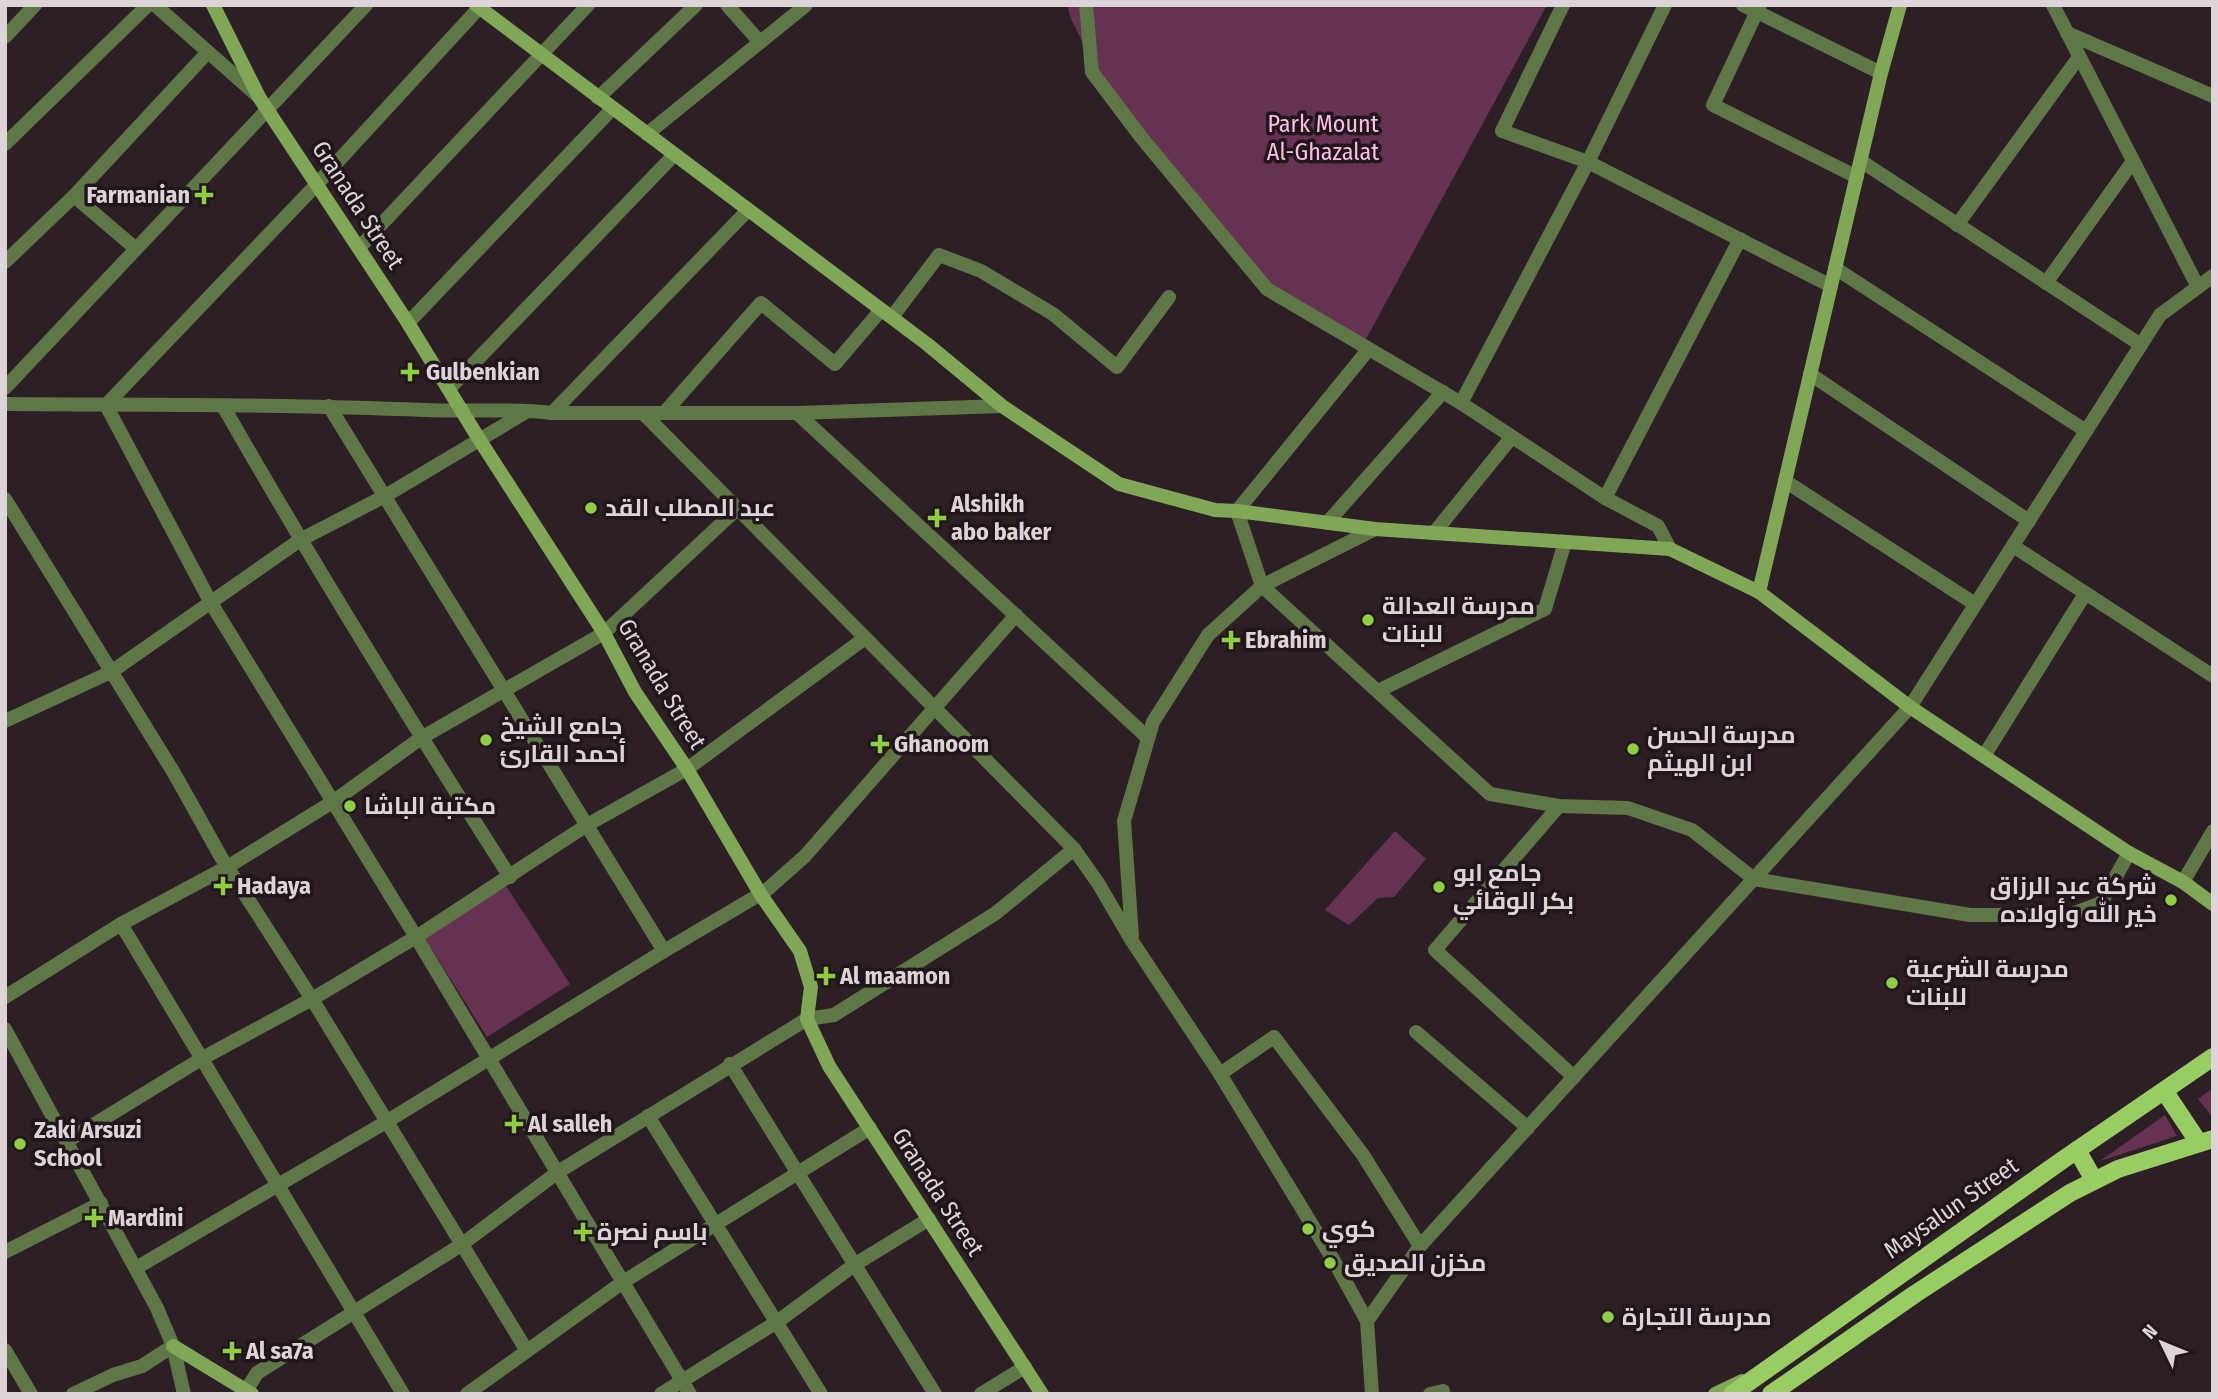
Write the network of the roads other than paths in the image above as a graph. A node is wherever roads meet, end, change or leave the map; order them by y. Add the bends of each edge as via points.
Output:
1 (35, 5) edge
2 (148, 5) edge
3 (155, 5) edge
4 (213, 5) edge
5 (366, 5) edge
6 (588, 5) edge
7 (696, 5) edge
8 (727, 5) edge
9 (806, 5) edge
10 (1086, 5) edge
11 (1563, 5) edge
12 (1665, 5) edge
13 (1900, 5) edge
14 (2053, 5) edge
15 (477, 7) edge
16 (1753, 7) edge
17 (2067, 33) junction
18 (5, 37) edge
19 (760, 42) junction
20 (208, 52) junction
21 (542, 56) junction
22 (2079, 57) junction
23 (1881, 73) junction
24 (2213, 96) edge
25 (598, 98) junction
26 (263, 103) junction
27 (612, 108) junction
28 (647, 134) junction
29 (5, 144) edge
30 (674, 155) junction
31 (1861, 161) junction
32 (2133, 161) junction
33 (1588, 162) junction
34 (1857, 177) junction
35 (317, 184) junction
36 (74, 196) junction
37 (748, 210) junction
38 (1957, 225) junction
39 (1740, 239) junction
40 (135, 248) junction
41 (359, 248) junction
42 (5, 262) edge
43 (1835, 268) junction
44 (2213, 276) edge
45 (2046, 283) junction
46 (1831, 286) junction
47 (2198, 287) junction
48 (1169, 297) dead end
49 (886, 314) junction
50 (408, 323) junction
51 (2141, 345) junction
52 (1368, 350) junction
53 (1810, 374) junction
54 (5, 388) edge
55 (449, 389) junction
56 (1443, 392) junction
57 (1461, 403) junction
58 (5, 404) edge
59 (106, 405) junction
60 (223, 405) junction
61 (329, 406) junction
62 (1002, 407) junction
63 (528, 410) junction
64 (462, 411) junction
65 (665, 412) junction
66 (552, 413) junction
67 (643, 413) junction
68 (797, 413) junction
69 (2086, 431) junction
70 (1511, 438) junction
71 (479, 439) junction
72 (1786, 481) junction
73 (385, 496) junction
74 (1605, 498) junction
75 (5, 499) edge
76 (737, 509) junction
77 (1237, 511) junction
78 (2029, 521) junction
79 (1327, 523) junction
80 (1375, 529) junction
81 (1434, 533) junction
82 (300, 540) junction
83 (1565, 542) junction
84 (2013, 547) junction
85 (1670, 550) junction
86 (1262, 586) junction
87 (1759, 592) junction
88 (2085, 594) junction
89 (211, 603) junction
90 (1975, 604) junction
91 (1016, 615) junction
92 (604, 633) junction
93 (865, 638) junction
94 (111, 672) junction
95 (2213, 676) edge
96 (505, 691) junction
97 (1378, 691) junction
98 (1910, 707) junction
99 (934, 709) junction
100 (5, 721) edge
101 (421, 738) junction
102 (1148, 738) junction
103 (1984, 756) junction
104 (687, 769) junction
105 (334, 801) junction
106 (1559, 806) junction
107 (587, 825) junction
108 (2213, 831) edge
109 (1074, 849) junction
110 (2129, 853) junction
111 (229, 866) junction
112 (510, 877) junction
113 (1754, 879) junction
114 (2183, 882) junction
115 (762, 894) junction
116 (2213, 904) edge
117 (121, 924) junction
118 (416, 937) junction
119 (1132, 941) junction
120 (664, 951) junction
121 (5, 997) edge
122 (313, 999) junction
123 (807, 1019) junction
124 (5, 1029) edge
125 (1416, 1032) dead end
126 (2213, 1057) edge
127 (489, 1058) junction
128 (201, 1059) junction
129 (730, 1064) junction
130 (1220, 1074) junction
131 (1574, 1077) junction
132 (2165, 1092) junction
133 (648, 1116) junction
134 (386, 1122) junction
135 (870, 1128) junction
136 (1528, 1128) junction
137 (67, 1141) junction
138 (2206, 1141) edge
139 (2077, 1150) junction
140 (558, 1172) junction
141 (797, 1173) junction
142 (2094, 1180) junction
143 (276, 1185) junction
144 (101, 1203) junction
145 (929, 1219) junction
146 (714, 1225) junction
147 (1945, 1242) junction
148 (461, 1245) junction
149 (1420, 1246) junction
150 (5, 1252) edge
151 (854, 1265) junction
152 (1962, 1266) junction
153 (136, 1268) junction
154 (623, 1282) junction
155 (352, 1312) junction
156 (1367, 1321) junction
157 (777, 1322) junction
158 (173, 1346) junction
159 (5, 1350) edge
160 (527, 1351) junction
161 (1025, 1367) junction
162 (1763, 1372) junction
163 (687, 1388) edge
164 (1776, 1391) edge
165 (248, 1393) edge
166 (31, 1394) edge
167 (73, 1394) edge
168 (184, 1394) edge
169 (403, 1394) edge
170 (467, 1394) edge
171 (661, 1394) edge
172 (821, 1394) edge
173 (936, 1394) edge
174 (981, 1394) edge
175 (1042, 1394) edge
176 (1372, 1394) edge
177 (1715, 1394) edge
178 (1732, 1394) edge

1 - 18 street
2 - 29 street
3 - 20 street
4 - 26 main road, Granada Street
5 - 26 street
6 - 21 street
7 - 25 street
8 - 19 street
9 - 19 street
10 - 52 street via 1092,72 1141,137 1267,289
11 - 33 street via 1502,131
12 - 33 street
13 - 23 main road
14 - 17 street
15 - 21 main road
15 - 35 street
16 - 23 street
16 - 34 street via 1713,105
17 - 22 street
17 - 24 street
19 - 28 street
20 - 26 street
20 - 36 street
21 - 25 main road
21 - 41 street
22 - 32 street
22 - 38 street
23 - 31 main road
25 - 27 main road
26 - 35 main road, Granada Street
26 - 40 street
27 - 28 main road
27 - 50 street
28 - 30 main road
30 - 37 main road
30 - 55 street
31 - 34 main road
31 - 38 street
32 - 45 street
32 - 47 street
33 - 39 street
33 - 57 street
34 - 43 main road
35 - 41 main road, Granada Street
35 - 59 street
36 - 40 street
36 - 42 street
37 - 49 main road
37 - 66 street
38 - 45 street
39 - 46 street
39 - 74 street
40 - 54 street
41 - 50 main road, Granada Street
43 - 46 main road
43 - 69 street
44 - 47 street
45 - 51 street
46 - 53 main road
47 - 51 street via 2160,315
48 - 49 street via 1117,367 1053,314 981,271 939,255
49 - 62 main road
49 - 65 street via 835,364 761,303
50 - 55 main road, Granada Street
51 - 69 street
52 - 56 street
52 - 77 street
53 - 72 main road
53 - 78 street
55 - 64 main road, Granada Street
56 - 57 street
56 - 79 street
57 - 70 street
58 - 59 street
59 - 60 street
59 - 89 street
60 - 61 street
60 - 82 street
61 - 64 street
61 - 73 street
62 - 68 street
62 - 77 main road via 1119,484 1215,510
63 - 64 street
63 - 66 street
63 - 71 street
64 - 71 main road, Granada Street
65 - 67 street
65 - 68 street
66 - 67 street
67 - 76 street
68 - 91 street
69 - 78 street
70 - 74 street
70 - 81 street
71 - 73 street
71 - 92 main road, Granada Street
72 - 87 main road
72 - 90 street
73 - 82 street
73 - 96 street
74 - 85 street via 1658,526
75 - 94 street
76 - 92 street
76 - 93 street
77 - 79 main road
77 - 86 street
78 - 84 street
79 - 80 main road
80 - 81 main road
80 - 86 street
81 - 83 main road
82 - 89 street
82 - 101 street
83 - 85 main road
83 - 97 street via 1545,610
84 - 88 street
84 - 90 street
85 - 87 main road
86 - 97 street
86 - 102 street via 1208,635 1153,722
87 - 98 main road
88 - 95 street
88 - 103 street
89 - 94 street
89 - 105 street
90 - 98 street
91 - 99 street
91 - 102 street
92 - 96 street
92 - 104 main road, Granada Street via 635,692
93 - 99 street
93 - 104 street
94 - 100 street
94 - 111 street
96 - 101 street
96 - 107 street
97 - 106 street via 1490,794
98 - 103 main road
98 - 113 street
99 - 109 street
99 - 115 street via 804,856
101 - 105 street
101 - 112 street
102 - 119 street via 1124,821
103 - 110 main road
104 - 107 street
104 - 115 main road, Granada Street
105 - 111 street
105 - 118 street
106 - 113 street via 1628,808 1692,830
106 - 131 street via 1435,950
107 - 112 street
107 - 120 street
108 - 114 street
109 - 119 street
109 - 123 street via 996,913 834,1015
110 - 113 street via 2101,903 2068,915 1970,915
110 - 114 main road
111 - 117 street
111 - 122 street
112 - 118 street
113 - 131 street
114 - 116 main road
115 - 120 street
115 - 123 main road, Granada Street via 800,951 811,987
117 - 121 street
117 - 128 street
118 - 122 street
118 - 127 street
119 - 130 street
120 - 127 street
122 - 128 street
122 - 134 street
123 - 129 street
123 - 135 main road, Granada Street via 829,1066
124 - 137 street
125 - 136 street
126 - 132 main road, Maysalun Street
127 - 134 street
127 - 140 street
128 - 137 street
128 - 143 street
129 - 133 street
129 - 141 street
130 - 149 street via 1274,1037 1363,1155
130 - 156 street
131 - 136 street
132 - 138 main road
132 - 139 main road, Maysalun Street
133 - 140 street
133 - 146 street
134 - 143 street
134 - 148 street
135 - 141 street
135 - 145 main road, Granada Street
136 - 149 street
137 - 144 street
138 - 142 main road, Maysalun Street
139 - 142 main road
139 - 147 main road, Maysalun Street
140 - 148 street
140 - 154 street
141 - 146 street
141 - 151 street
142 - 152 main road, Maysalun Street
143 - 153 street
143 - 155 street
144 - 150 street
144 - 153 street
145 - 151 street
145 - 161 main road, Granada Street
146 - 154 street
146 - 157 street
147 - 152 main road
147 - 162 main road, Maysalun Street
148 - 155 street
148 - 160 street
149 - 156 street
151 - 157 street
151 - 173 street
152 - 164 main road, Maysalun Street
153 - 158 street
154 - 160 street
154 - 163 street
155 - 165 street via 257,1373
155 - 169 street
156 - 176 street
157 - 163 street
157 - 172 street
158 - 165 main road
158 - 167 street via 142,1366
158 - 168 street
159 - 166 street
160 - 170 street
161 - 174 street
161 - 175 main road, Granada Street
162 - 177 main road, Maysalun Street
162 - 178 main road
163 - 171 street

